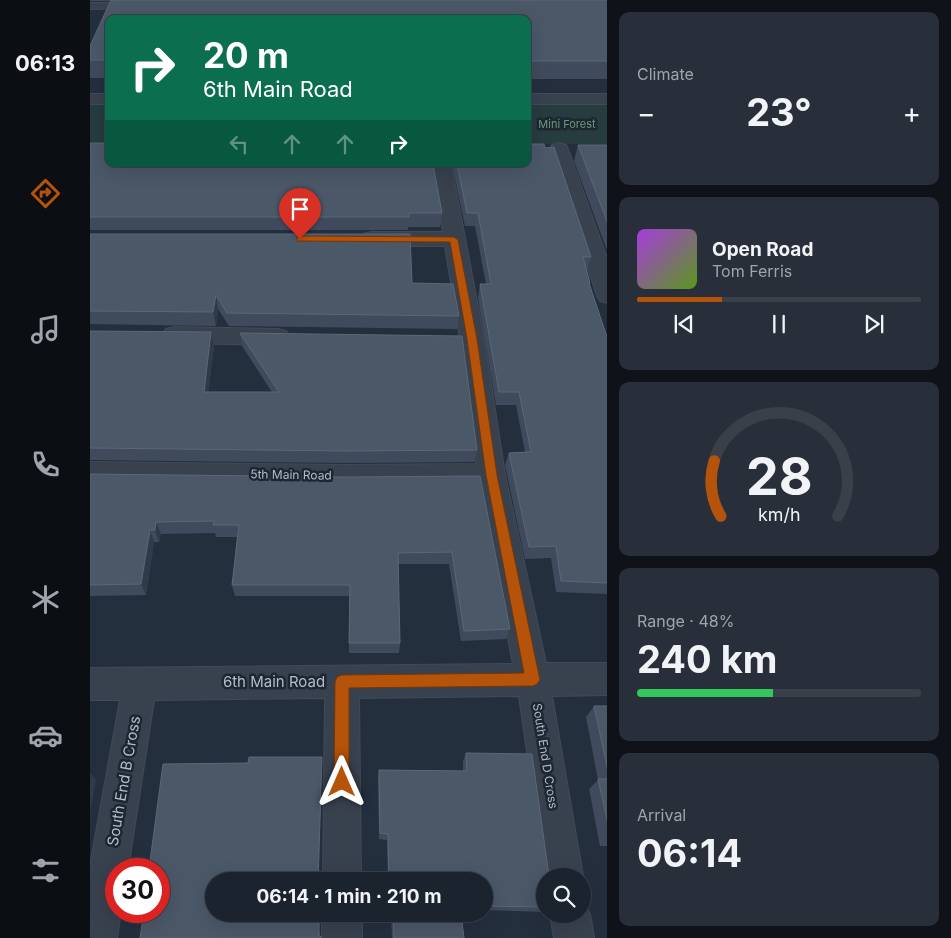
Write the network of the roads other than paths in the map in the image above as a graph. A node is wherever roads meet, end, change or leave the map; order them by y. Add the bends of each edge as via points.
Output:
1 (143, 0) edge
2 (90, 6) edge
3 (90, 99) edge
4 (105, 99) edge
5 (531, 99) edge
6 (607, 99) edge
7 (560, 149) dead end
8 (442, 167) edge
9 (355, 239) edge
10 (454, 240) junction
11 (607, 296) edge
12 (149, 335) edge
13 (296, 337) edge
14 (90, 472) edge
15 (491, 475) junction
16 (607, 679) edge
17 (533, 680) junction
18 (342, 682) junction
19 (140, 683) junction
20 (90, 684) edge
21 (563, 868) edge
22 (342, 872) edge
23 (342, 922) edge
24 (572, 923) edge
25 (97, 938) edge
26 (342, 938) edge
27 (574, 938) edge

1 - 2 lane via 141,6
3 - 4 street
5 - 6 street
7 - 11 street
8 - 10 street, South End D Cross
9 - 10 street
10 - 15 street, South End D Cross via 462,339
12 - 13 street
14 - 15 street, 5th Main Road
15 - 17 street, South End D Cross
16 - 17 street, 6th Main Road
17 - 18 street, 6th Main Road
17 - 21 street, South End D Cross
18 - 19 street, 6th Main Road
18 - 22 street
19 - 20 street, 6th Main Road
19 - 25 street, South End B Cross
23 - 26 street
24 - 27 street

